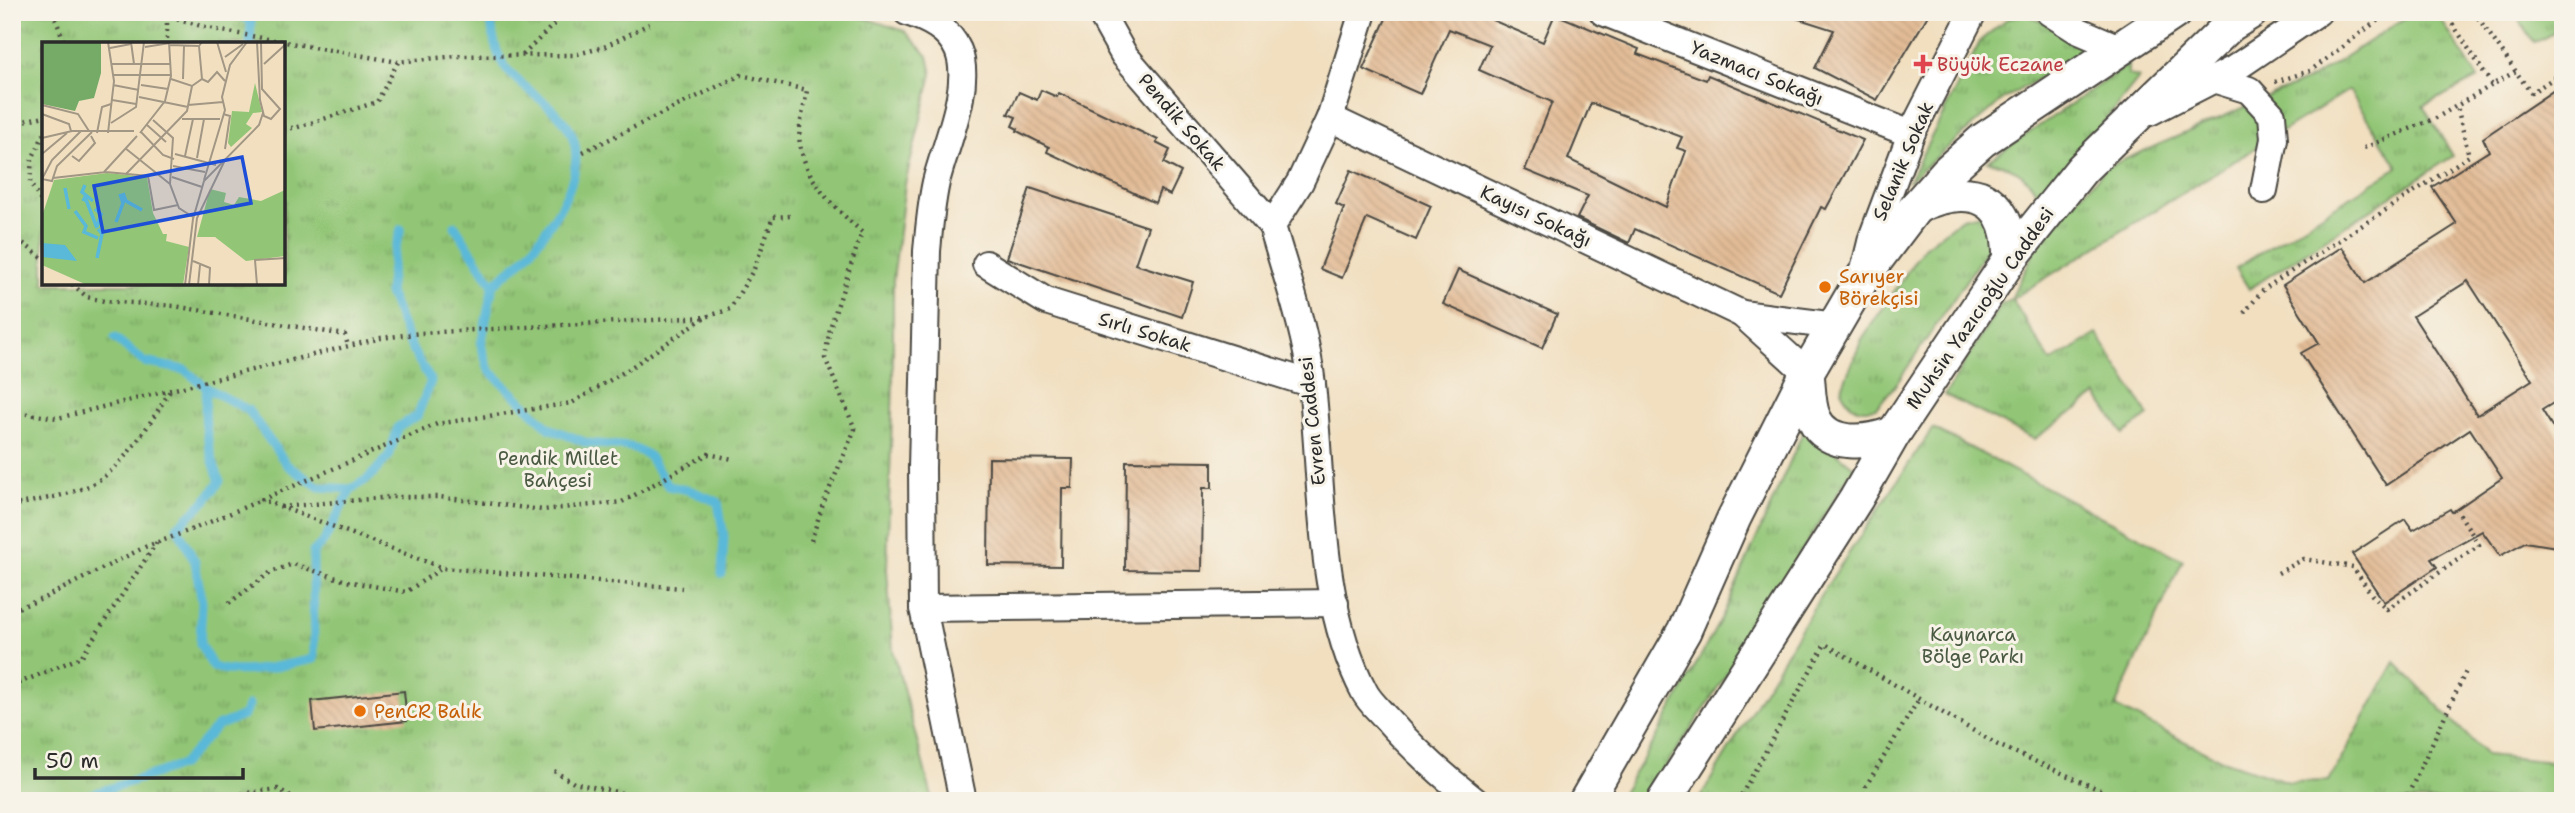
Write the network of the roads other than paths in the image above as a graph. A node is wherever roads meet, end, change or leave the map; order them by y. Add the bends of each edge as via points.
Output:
1 (907, 12) edge
2 (1100, 12) edge
3 (1363, 12) edge
4 (1603, 12) edge
5 (2049, 12) edge
6 (2175, 12) edge
7 (2251, 12) edge
8 (2318, 12) edge
9 (1978, 14) edge
10 (2119, 48) junction
11 (2213, 79) junction
12 (1330, 118) junction
13 (2136, 119) junction
14 (1911, 134) junction
15 (2264, 190) dead end
16 (1916, 207) junction
17 (1272, 226) junction
18 (2010, 259) junction
19 (986, 264) dead end
20 (1863, 277) junction
21 (1742, 314) junction
22 (1836, 326) junction
23 (1807, 373) junction
24 (1312, 384) junction
25 (1894, 433) junction
26 (1335, 603) junction
27 (923, 608) junction
28 (963, 801) edge
29 (1475, 801) edge
30 (1586, 801) edge
31 (1664, 801) edge

1 - 27 street via 948,34 962,68 927,243
2 - 17 street, Pendik Sokak via 1124,55
3 - 12 street
4 - 14 street, Yazmacı Sokağı
5 - 10 street
6 - 10 main road
7 - 13 main road, Muhsin Yazıcıoğlu Caddesi via 2230,25
8 - 11 street
9 - 14 street, Selanik Sokak
10 - 16 main road via 1983,140
11 - 13 street
11 - 15 street via 2249,90 2272,115 2274,139
12 - 17 street via 1300,182
12 - 21 street, Kayısı Sokağı
13 - 18 main road, Muhsin Yazıcıoğlu Caddesi via 2082,169
14 - 20 street, Selanik Sokak via 1872,238
16 - 18 main road via 1934,197 1959,194 1991,203 2006,226
16 - 20 main road
17 - 24 street, Evren Caddesi
18 - 25 main road, Muhsin Yazıcıoğlu Caddesi
19 - 24 street, Sırlı Sokak via 1046,301
20 - 22 main road
21 - 22 street
21 - 23 street
22 - 23 main road
23 - 25 main road via 1815,421 1835,438 1852,442
23 - 30 main road via 1684,631
24 - 26 street, Evren Caddesi via 1317,472
25 - 31 main road, Muhsin Yazıcıoğlu Caddesi
26 - 27 street
26 - 29 street, Evren Caddesi via 1349,658 1367,696 1397,731
27 - 28 street

